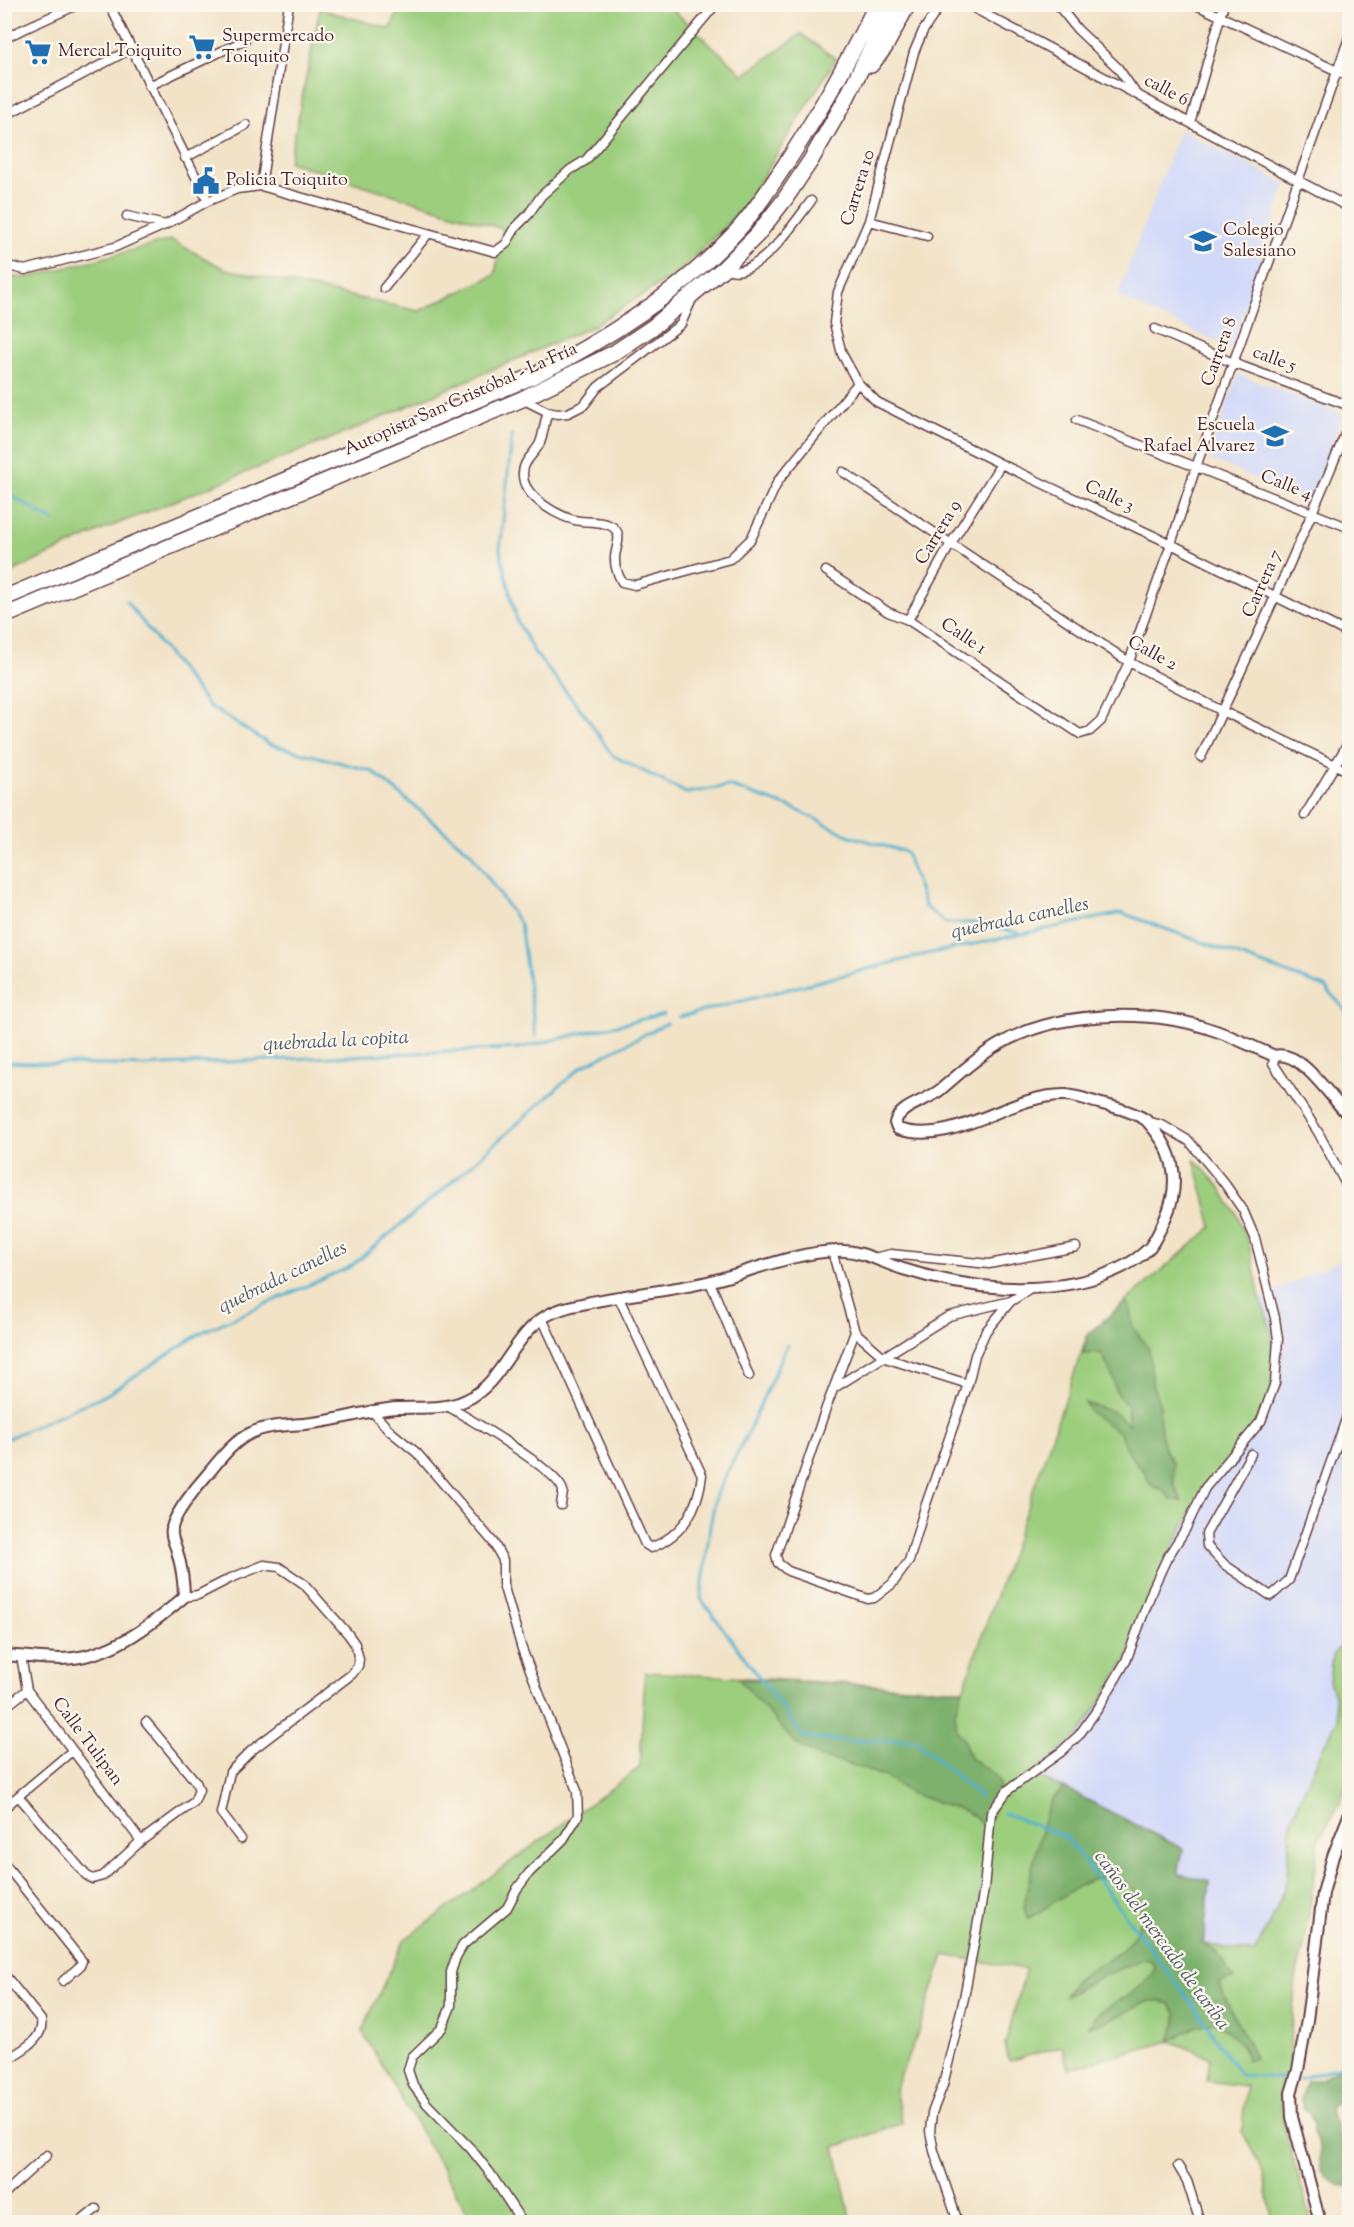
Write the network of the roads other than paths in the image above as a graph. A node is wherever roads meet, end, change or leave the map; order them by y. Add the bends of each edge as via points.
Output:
1 (79, 4) edge
2 (110, 4) edge
3 (289, 4) edge
4 (716, 4) edge
5 (872, 4) edge
6 (877, 4) edge
7 (893, 4) edge
8 (908, 4) edge
9 (941, 4) edge
10 (966, 4) edge
11 (1057, 4) edge
12 (1194, 4) edge
13 (1224, 4) edge
14 (1220, 17) junction
15 (1350, 35) edge
16 (4, 38) edge
17 (245, 40) dead end
18 (857, 43) junction
19 (131, 49) junction
20 (1336, 71) junction
21 (1350, 77) edge
22 (149, 86) junction
23 (1136, 94) junction
24 (846, 99) junction
25 (4, 116) edge
26 (1190, 123) junction
27 (246, 125) dead end
28 (185, 158) junction
29 (1297, 181) junction
30 (261, 186) junction
31 (208, 201) junction
32 (811, 201) dead end
33 (1350, 208) edge
34 (127, 216) dead end
35 (869, 221) junction
36 (165, 225) junction
37 (428, 234) junction
38 (927, 237) dead end
39 (4, 265) edge
40 (723, 268) junction
41 (384, 288) dead end
42 (694, 294) junction
43 (1155, 328) dead end
44 (1233, 363) junction
45 (858, 383) junction
46 (522, 399) junction
47 (1350, 406) edge
48 (548, 412) junction
49 (1077, 420) dead end
50 (1350, 422) edge
51 (1001, 464) junction
52 (1196, 467) junction
53 (843, 472) dead end
54 (1313, 514) junction
55 (1350, 528) edge
56 (1171, 544) junction
57 (951, 545) junction
58 (826, 571) dead end
59 (4, 598) edge
60 (1276, 598) junction
61 (4, 616) edge
62 (908, 620) junction
63 (1350, 634) edge
64 (1129, 662) junction
65 (1222, 711) junction
66 (1080, 734) joint
67 (1350, 740) edge
68 (1201, 757) dead end
69 (1335, 765) junction
70 (1350, 772) edge
71 (1305, 815) dead end
72 (1275, 1056) junction
73 (1350, 1117) edge
74 (1147, 1120) junction
75 (1350, 1192) edge
76 (1076, 1247) dead end
77 (832, 1251) junction
78 (873, 1258) junction
79 (710, 1282) junction
80 (1032, 1287) junction
81 (618, 1296) junction
82 (1011, 1300) junction
83 (542, 1318) junction
84 (855, 1332) junction
85 (885, 1358) junction
86 (749, 1376) dead end
87 (968, 1384) junction
88 (834, 1388) junction
89 (446, 1405) junction
90 (1350, 1408) edge
91 (371, 1410) junction
92 (1251, 1454) dead end
93 (561, 1505) dead end
94 (184, 1597) junction
95 (4, 1655) edge
96 (21, 1656) junction
97 (27, 1689) junction
98 (4, 1708) edge
99 (146, 1722) dead end
100 (72, 1751) junction
101 (20, 1797) junction
102 (4, 1808) edge
103 (1350, 1813) edge
104 (241, 1839) dead end
105 (141, 1841) junction
106 (4, 1863) edge
107 (4, 1974) edge
108 (63, 1981) dead end
109 (4, 2061) edge
110 (47, 2155) dead end
111 (1178, 2166) dead end
112 (4, 2194) edge
113 (96, 2209) dead end
114 (80, 2223) edge
115 (522, 2223) edge
116 (958, 2223) edge
117 (1200, 2223) edge
118 (1320, 2223) edge

1 - 16 street
2 - 19 street
3 - 30 street
4 - 37 street via 586,160 540,196 498,252
5 - 18 highway
6 - 18 highway, Autopista San Cristóbal - La Fría
7 - 24 highway, Autopista San Cristóbal - La Fría
8 - 24 highway via 885,47
9 - 35 street, Carrera 10 via 914,52
10 - 23 street, calle 6
11 - 23 street via 1118,68
12 - 14 street
13 - 14 street
14 - 20 street
14 - 26 street
15 - 20 street, Carrera 8
17 - 22 street
18 - 59 highway, Autopista San Cristóbal - La Fría via 806,135 756,208 697,270 613,332 531,377
19 - 22 street
19 - 25 street
20 - 21 street
20 - 29 street, Carrera 8
22 - 28 street
23 - 26 street, calle 6
24 - 40 highway, Autopista San Cristóbal - La Fría via 785,199 757,235
26 - 29 street, calle 6
27 - 28 street
28 - 31 street
29 - 33 street, calle 6
29 - 44 street, Carrera 8
30 - 31 street via 237,189
30 - 37 street
31 - 36 street
32 - 40 street via 775,248 744,270
34 - 36 street
35 - 38 street
35 - 45 street, Carrera 10 via 838,292 834,323 842,354
36 - 39 street via 115,247 55,264 25,270
37 - 41 street
40 - 42 highway, Autopista San Cristóbal - La Fría
42 - 46 highway, Autopista San Cristóbal - La Fría via 614,353
42 - 48 street via 681,324 598,387 584,405 568,413
43 - 44 street, calle 5
44 - 47 street, calle 5
44 - 52 street, Carrera 8
45 - 48 street via 778,481 751,539 730,558 635,585 622,582 616,570 614,558 619,537 615,529 608,524 569,520 540,503 526,488 522,475 525,463 539,445
45 - 51 street, Calle 3 via 877,402
46 - 48 street
46 - 61 highway, Autopista San Cristóbal - La Fría
49 - 52 street, Calle 4
50 - 54 street, Carrera 7
51 - 56 street, Calle 3
51 - 57 street, Carrera 9
52 - 54 street, Calle 4
52 - 56 street, Carrera 8
53 - 57 street, Calle 2
54 - 55 street, Calle 4
54 - 60 street, Carrera 7
56 - 60 street, Calle 3
56 - 64 street, Carrera 8
57 - 62 street, Carrera 9
57 - 64 street, Calle 2
58 - 62 street, Calle 1 via 871,602
60 - 63 street, Calle 3
60 - 65 street, Carrera 7
62 - 66 street, Calle 1
64 - 65 street, Calle 2
64 - 66 street, Carrera 8 via 1101,721
65 - 68 street, Carrera 7
65 - 69 street, Calle 2
67 - 69 street
69 - 70 street, Calle 2
69 - 71 street
72 - 73 street via 1290,1057 1308,1070
72 - 74 street via 1215,1031 1168,1020 1076,1018 1000,1044 934,1095 903,1109 895,1123 898,1129 911,1133 935,1133 1044,1097 1067,1095
72 - 75 street via 1273,1063 1318,1132
74 - 80 street via 1168,1148 1175,1189 1173,1202 1152,1245 1133,1261 1106,1275 1065,1286
74 - 116 street via 1189,1142 1243,1210 1255,1238 1275,1318 1275,1383 1261,1421 1205,1488 1153,1588 1126,1661 1099,1707 1079,1735 1008,1790 991,1814 984,1889 964,1998 930,2130
76 - 78 street via 989,1264 891,1254
77 - 78 street via 854,1251
77 - 79 street via 789,1258
77 - 84 street
78 - 80 street via 936,1278
79 - 81 street
79 - 86 street
80 - 82 street
81 - 83 street via 574,1305
81 - 83 street via 702,1475 695,1508 686,1522 651,1548 645,1544
82 - 85 street via 949,1316
82 - 87 street via 986,1331
83 - 89 street via 523,1335 481,1390 465,1401
84 - 85 street
84 - 88 street
85 - 87 street
85 - 88 street
87 - 88 street via 909,1561 892,1584 874,1599 788,1571 778,1563 776,1555
89 - 91 street
89 - 93 street via 543,1468 563,1491
90 - 92 street via 1289,1580 1271,1596 1225,1565 1207,1546 1206,1534
91 - 94 street via 312,1423 281,1424 239,1441 191,1493 171,1525
91 - 115 street via 417,1453 494,1542 503,1560 503,1584 522,1649 577,1791 578,1816 563,1840 530,1873 507,1908 464,1945 456,1957 451,1972 451,2006 442,2028 412,2057 408,2070 427,2104 471,2149
94 - 96 street via 154,1622 103,1650 62,1659
94 - 104 street via 198,1595 264,1565 279,1567 304,1584 348,1634 358,1652 358,1666 352,1674 252,1750 230,1772 221,1813
95 - 96 street
96 - 97 street, Calle Tulipan
97 - 98 street
97 - 100 street, Calle Tulipan
99 - 105 street via 200,1790 194,1802
100 - 101 street
100 - 105 street, Calle Tulipan
101 - 102 street
101 - 105 street via 92,1879 103,1876
103 - 118 street via 1323,1893 1307,2020 1291,2093 1292,2117
106 - 108 street via 82,1961
107 - 109 street via 41,2020 42,2028 39,2037
110 - 112 street
111 - 117 street
113 - 114 street

